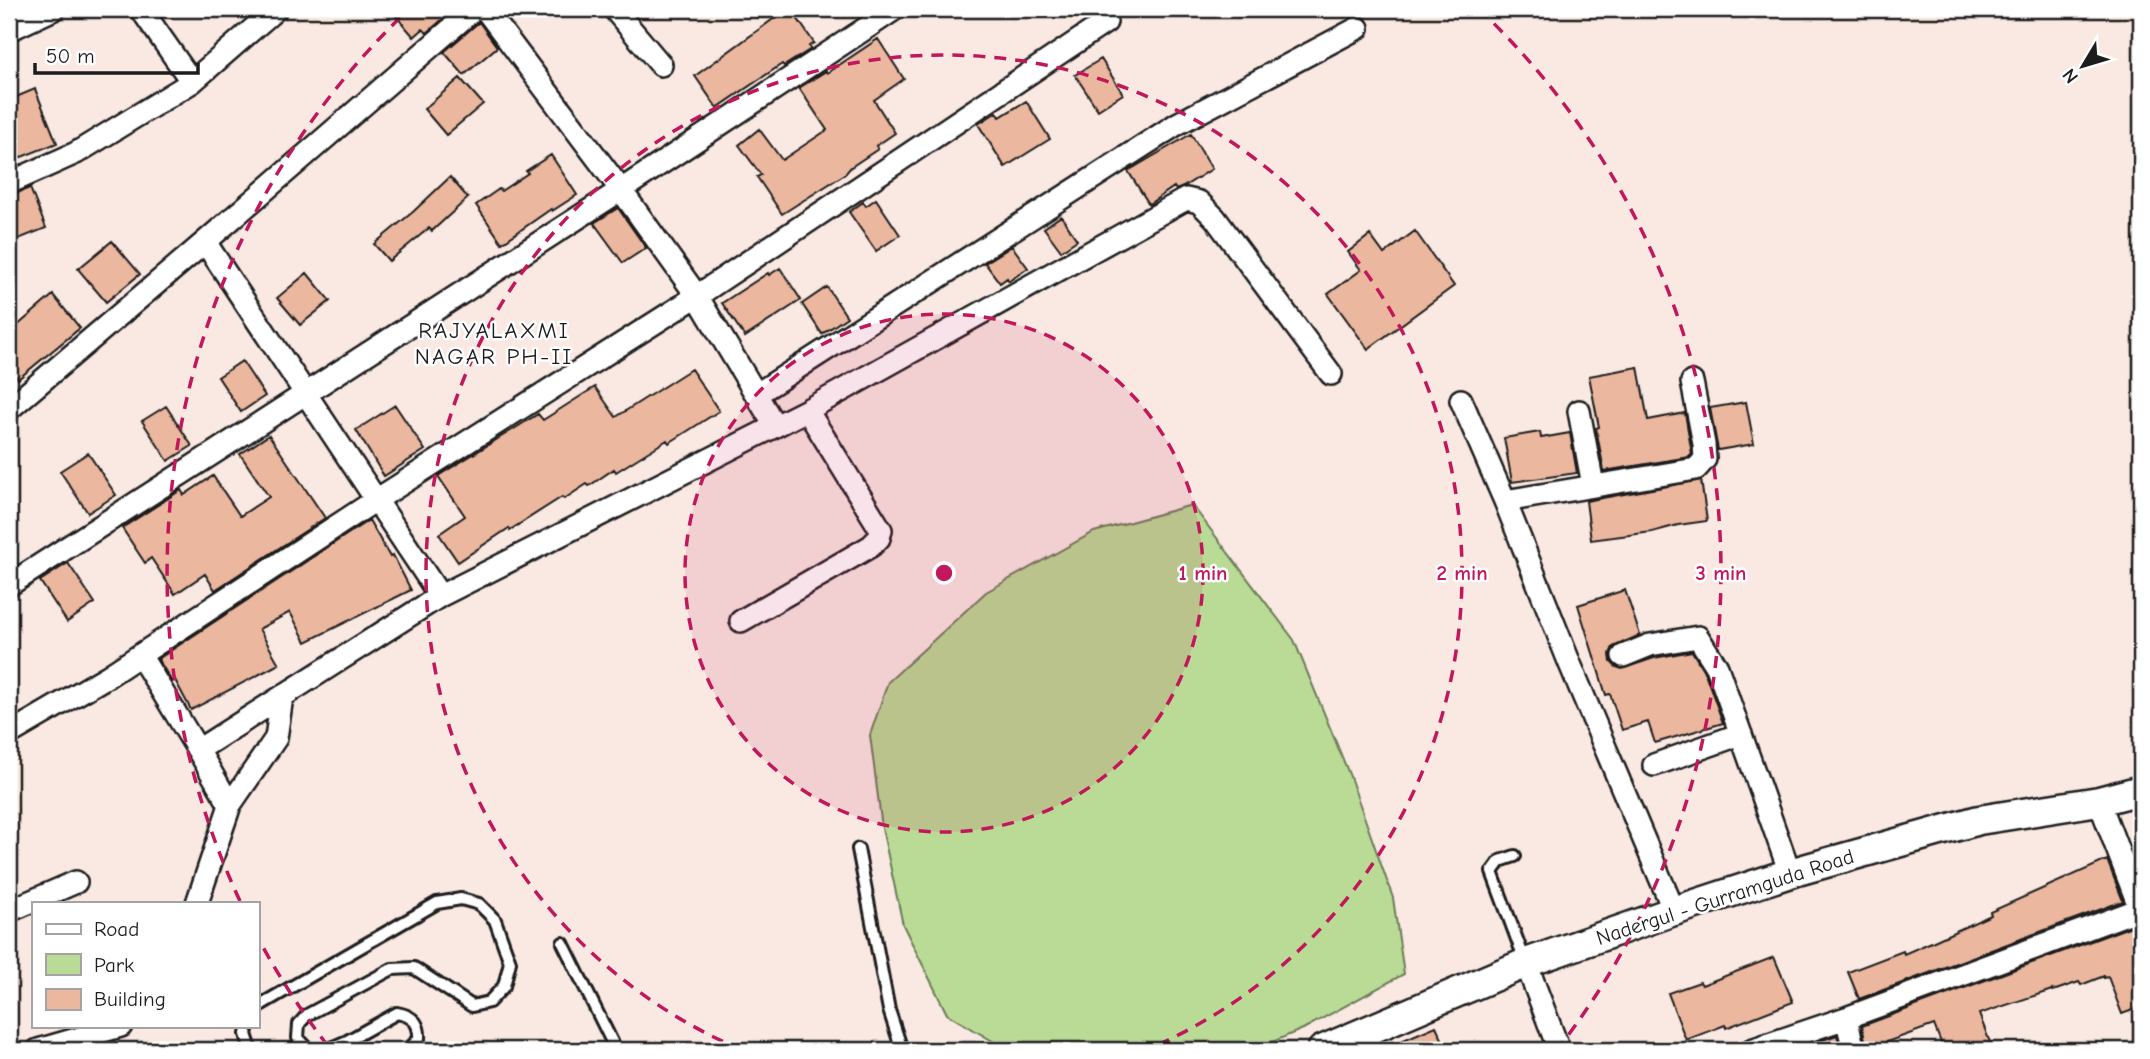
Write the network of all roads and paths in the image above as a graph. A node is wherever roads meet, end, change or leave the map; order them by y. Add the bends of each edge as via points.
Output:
1 (54, 9) edge
2 (141, 9) edge
3 (276, 9) edge
4 (474, 9) edge
5 (485, 9) edge
6 (614, 9) edge
7 (891, 10) edge
8 (1106, 22) dead end
9 (1358, 28) dead end
10 (9, 30) edge
11 (661, 65) dead end
12 (192, 82) junction
13 (9, 183) edge
14 (621, 190) junction
15 (205, 242) junction
16 (697, 296) junction
17 (1331, 374) dead end
18 (1692, 382) dead end
19 (305, 393) junction
20 (757, 394) junction
21 (1461, 400) dead end
22 (9, 409) edge
23 (807, 410) junction
24 (1579, 411) dead end
25 (775, 426) junction
26 (1593, 485) junction
27 (376, 500) junction
28 (1506, 501) junction
29 (9, 585) edge
30 (440, 596) junction
31 (741, 621) dead end
32 (140, 655) junction
33 (1623, 656) dead end
34 (282, 697) junction
35 (9, 734) edge
36 (1741, 734) junction
37 (198, 750) junction
38 (1654, 765) dead end
39 (2141, 790) edge
40 (2099, 801) junction
41 (230, 805) junction
42 (858, 849) dead end
43 (1515, 856) dead end
44 (1790, 873) junction
45 (76, 882) dead end
46 (197, 902) edge
47 (2141, 909) edge
48 (9, 911) edge
49 (1674, 911) junction
50 (563, 943) dead end
51 (1526, 963) junction
52 (259, 1007) edge
53 (1846, 1017) junction
54 (114, 1028) edge
55 (248, 1028) edge
56 (38, 1050) edge
57 (251, 1050) edge
58 (312, 1050) edge
59 (326, 1050) edge
60 (408, 1050) edge
61 (616, 1050) edge
62 (902, 1050) edge
63 (1322, 1050) edge
64 (1559, 1050) edge
65 (1751, 1050) edge
66 (1854, 1050) edge

1 - 10 street
2 - 12 street
3 - 12 street
4 - 15 street
5 - 14 street
6 - 11 street
7 - 14 street
8 - 16 street
9 - 20 street via 1177,124
12 - 13 street via 76,153
14 - 16 street
14 - 19 street
15 - 19 street
15 - 22 street
16 - 20 street
16 - 27 street
17 - 23 street via 1215,218 1199,202 1186,199
18 - 26 street via 1705,459 1696,468
19 - 27 street
19 - 29 street
20 - 25 street
21 - 28 street
23 - 25 street
23 - 31 street via 881,530 879,538
24 - 26 street
25 - 30 street
26 - 28 street
27 - 30 street
27 - 32 street
28 - 49 street
30 - 34 street
32 - 35 street
32 - 37 street
33 - 36 street via 1650,645 1698,637 1717,667
34 - 37 street
34 - 41 street via 276,738
36 - 38 street
36 - 44 street
37 - 41 street
39 - 40 main road, Nadergul - Gurramguda Road
40 - 44 main road, Nadergul - Gurramguda Road via 1979,820
40 - 47 street
41 - 46 street
42 - 62 lane via 889,1010
43 - 51 lane via 1500,861 1492,872
44 - 49 main road, Nadergul - Gurramguda Road
45 - 48 street
47 - 53 street
49 - 51 main road, Nadergul - Gurramguda Road
50 - 61 lane
51 - 63 main road, Nadergul - Gurramguda Road
51 - 64 street
52 - 58 lane via 437,903 461,899 479,904 495,920 510,962 504,986 489,1002 472,1006 414,968 392,970 307,1015 299,1024 299,1038
53 - 65 street
53 - 66 street
54 - 56 street
55 - 57 lane
59 - 60 lane via 397,1013 409,1015 420,1030 419,1039

